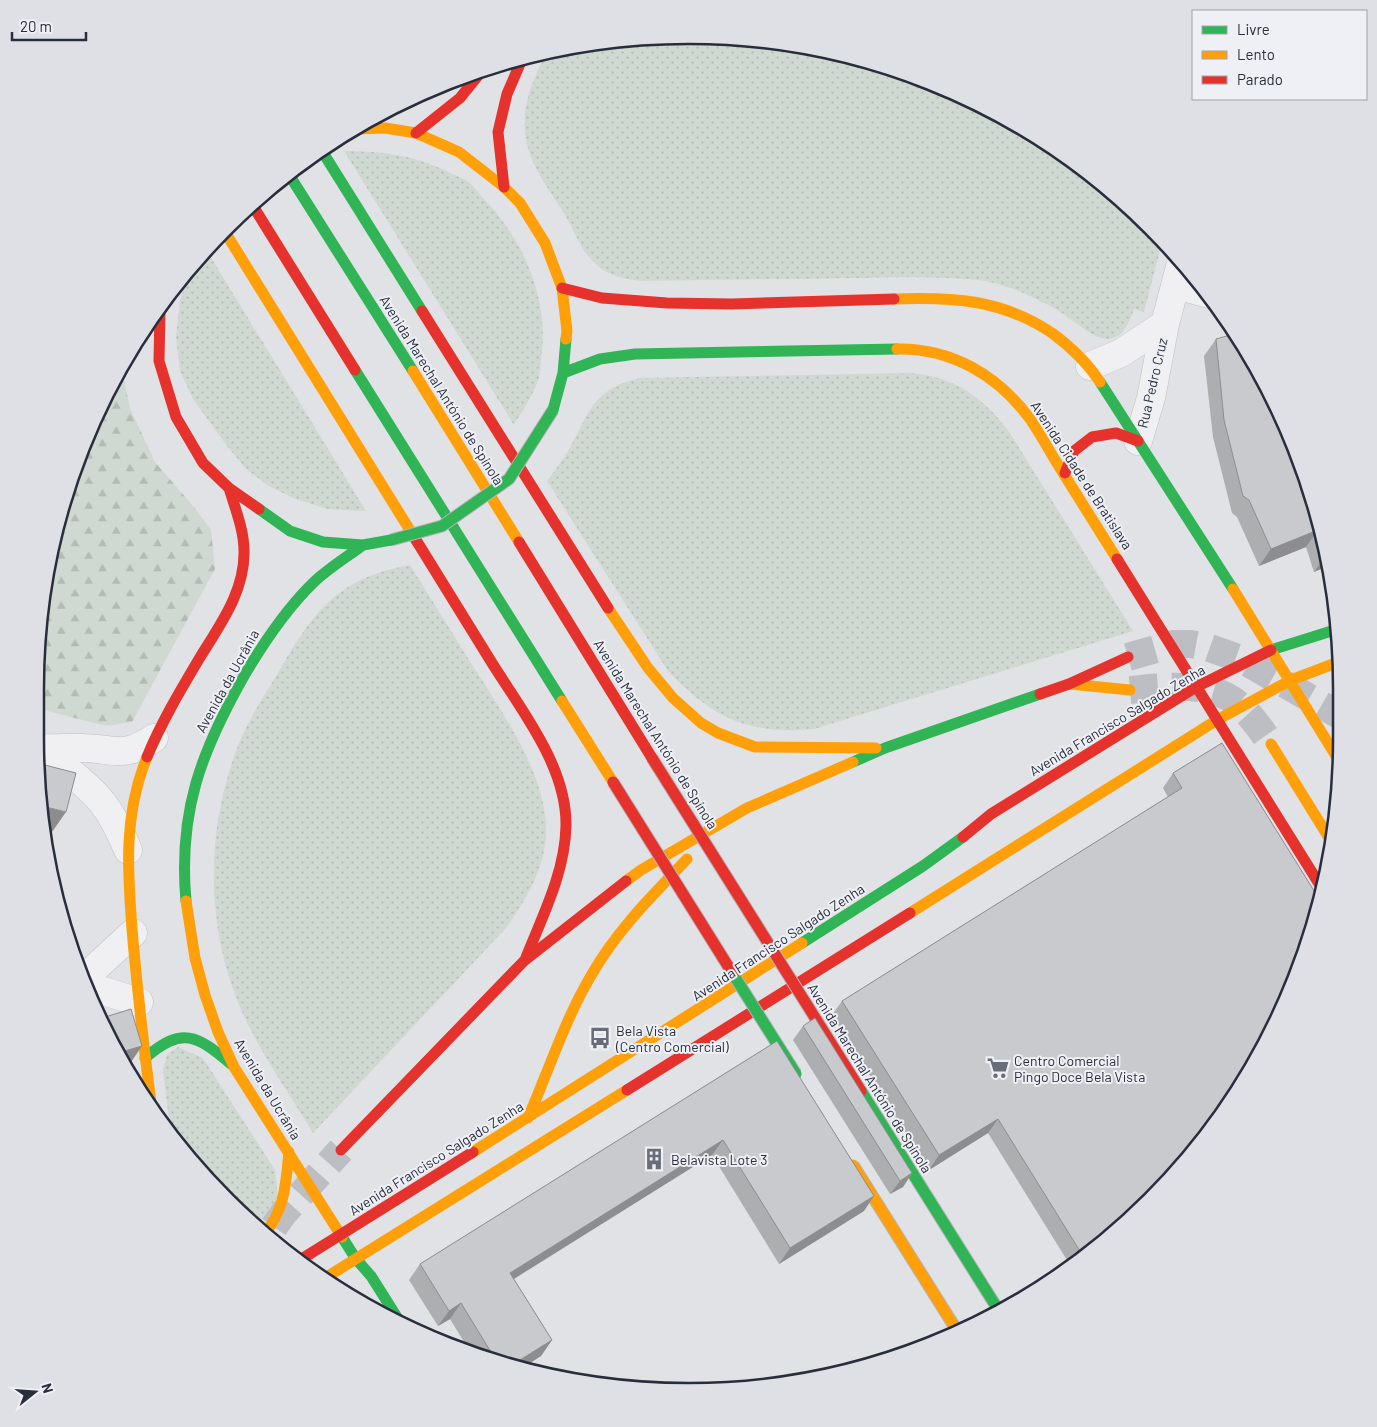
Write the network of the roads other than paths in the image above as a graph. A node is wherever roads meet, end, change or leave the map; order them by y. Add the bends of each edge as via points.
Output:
1 (519, 67) edge
2 (476, 80) edge
3 (379, 123) edge
4 (385, 128) junction
5 (367, 129) edge
6 (416, 133) junction
7 (325, 156) edge
8 (293, 180) edge
9 (504, 187) junction
10 (256, 211) edge
11 (229, 238) edge
12 (1178, 274) edge
13 (562, 288) junction
14 (160, 319) edge
15 (1165, 324) junction
16 (1090, 366) junction
17 (563, 373) junction
18 (1138, 440) junction
19 (1065, 474) junction
20 (229, 488) junction
21 (363, 545) junction
22 (1331, 631) edge
23 (1272, 650) junction
24 (1128, 657) tunnel mouth
25 (1332, 665) edge
26 (1291, 680) junction
27 (1068, 684) junction
28 (1196, 687) junction
29 (1130, 690) tunnel mouth
30 (1217, 720) junction
31 (154, 738) junction
32 (1271, 744) tunnel mouth
33 (44, 747) edge
34 (885, 748) junction
35 (1333, 750) edge
36 (44, 753) edge
37 (1292, 779) junction
38 (747, 808) junction
39 (1328, 821) edge
40 (1326, 833) edge
41 (128, 850) junction
42 (1317, 880) edge
43 (133, 933) junction
44 (524, 961) junction
45 (89, 974) edge
46 (94, 988) edge
47 (139, 1002) junction
48 (146, 1058) junction
49 (234, 1067) junction
50 (803, 1085) edge
51 (150, 1094) edge
52 (528, 1118) junction
53 (341, 1150) tunnel mouth
54 (289, 1152) junction
55 (845, 1152) edge
56 (270, 1228) edge
57 (341, 1235) junction
58 (305, 1257) edge
59 (356, 1259) junction
60 (330, 1275) edge
61 (995, 1305) edge
62 (394, 1312) edge
63 (954, 1326) edge

1 - 9 main road via 507,94 498,132
2 - 6 main road via 452,106
3 - 4 main road
4 - 5 main road
4 - 6 main road
6 - 9 main road via 459,152
7 - 34 main road via 626,636 670,697 695,719 722,736 752,746 784,749
8 - 61 main road, Avenida Marechal António de Spínola, bridge
9 - 13 main road via 520,203 545,243
10 - 50 main road, bridge
11 - 44 main road via 534,730 558,779 565,813 564,854
12 - 15 street, Rua Pedro Cruz
13 - 16 main road via 601,298 675,304 910,299 970,301 1007,310 1042,327
13 - 17 main road via 567,330
14 - 20 main road via 159,360 176,417 203,463
15 - 16 street, Rua Pedro Cruz via 1121,354
15 - 18 street, Rua Pedro Cruz via 1151,398
16 - 18 main road
17 - 19 main road, Avenida Cidade de Bratislava via 600,359 636,354 929,351 964,362 999,384 1030,420
17 - 21 main road, bridge via 553,410 509,479 442,526
18 - 19 main road via 1116,433 1092,437 1074,451
18 - 23 main road
19 - 28 main road, Avenida Cidade de Bratislava
20 - 21 main road via 290,530 323,542
20 - 31 main road via 243,540 244,558 238,587
21 - 49 main road, Avenida da Ucrânia via 316,580 277,624 211,739 192,792 184,853 187,919 200,982
22 - 23 main road, Avenida Francisco Salgado Zenha
23 - 26 main road
23 - 28 main road, Avenida Francisco Salgado Zenha
24 - 27 main road
25 - 26 main road
26 - 30 main road
26 - 35 main road
27 - 29 main road
27 - 34 main road
28 - 30 main road, Avenida Cidade de Bratislava
28 - 52 main road, Avenida Francisco Salgado Zenha via 991,814 924,866
30 - 42 main road, Avenida Cidade de Bratislava
30 - 59 main road
31 - 33 street via 128,751
31 - 41 main road via 132,806
32 - 37 main road
34 - 38 main road
36 - 41 street via 102,802
37 - 39 main road
37 - 40 main road
38 - 44 main road via 641,870
38 - 52 main road via 676,868 611,943 578,1000
41 - 43 main road
43 - 45 street
43 - 47 main road
44 - 53 main road
46 - 47 street
47 - 48 main road
48 - 49 main road via 162,1043 189,1037 208,1046
48 - 51 main road
49 - 54 main road, Avenida da Ucrânia
52 - 57 main road, Avenida Francisco Salgado Zenha
54 - 56 main road via 280,1210
54 - 57 main road, Avenida da Ucrânia
55 - 63 main road, bridge
57 - 58 main road, Avenida Francisco Salgado Zenha
57 - 59 main road, Avenida da Ucrânia
59 - 60 main road
59 - 62 main road, Avenida da Ucrânia

